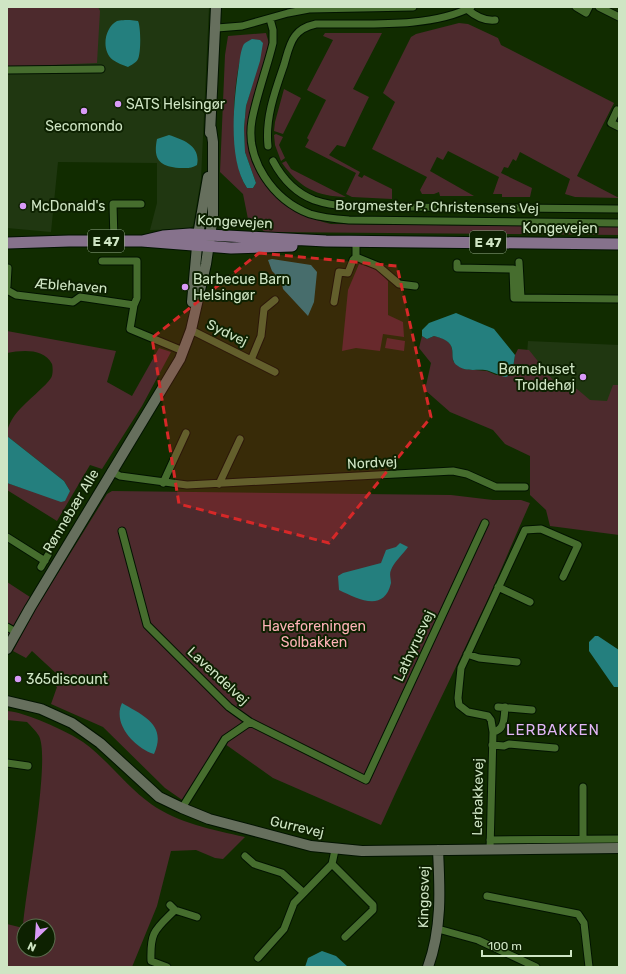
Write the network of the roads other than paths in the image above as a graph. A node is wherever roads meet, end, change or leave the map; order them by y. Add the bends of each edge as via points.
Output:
1 (216, 7) edge
2 (413, 7) edge
3 (576, 7) edge
4 (589, 7) edge
5 (599, 7) edge
6 (469, 8) edge
7 (619, 17) edge
8 (270, 18) junction
9 (495, 20) dead end
10 (415, 22) junction
11 (216, 28) junction
12 (101, 69) dead end
13 (7, 70) edge
14 (263, 81) junction
15 (277, 86) junction
16 (619, 111) edge
17 (619, 127) edge
18 (211, 128) junction
19 (268, 146) dead end
20 (273, 161) dead end
21 (141, 204) dead end
22 (353, 206) junction
23 (500, 208) junction
24 (619, 209) edge
25 (354, 220) junction
26 (500, 222) junction
27 (619, 223) edge
28 (7, 236) edge
29 (203, 240) junction
30 (69, 241) junction
31 (114, 241) junction
32 (326, 241) junction
33 (356, 241) junction
34 (7, 243) edge
35 (619, 244) edge
36 (356, 257) junction
37 (102, 261) dead end
38 (519, 262) dead end
39 (457, 263) dead end
40 (8, 268) edge
41 (7, 286) edge
42 (414, 286) dead end
43 (7, 290) edge
44 (521, 298) junction
45 (619, 299) edge
46 (275, 300) dead end
47 (334, 302) dead end
48 (134, 305) junction
49 (191, 330) junction
50 (181, 350) junction
51 (251, 360) junction
52 (275, 372) dead end
53 (186, 433) dead end
54 (240, 439) dead end
55 (111, 471) junction
56 (163, 483) junction
57 (218, 484) junction
58 (525, 487) dead end
59 (485, 523) dead end
60 (122, 531) dead end
61 (7, 537) edge
62 (45, 561) dead end
63 (563, 577) dead end
64 (498, 587) junction
65 (530, 602) dead end
66 (11, 629) edge
67 (7, 649) edge
68 (467, 654) junction
69 (517, 662) dead end
70 (7, 701) edge
71 (532, 710) dead end
72 (250, 722) junction
73 (493, 732) junction
74 (492, 745) junction
75 (555, 748) dead end
76 (7, 763) edge
77 (28, 766) dead end
78 (366, 780) joint
79 (583, 787) dead end
80 (182, 808) junction
81 (583, 839) junction
82 (619, 839) edge
83 (490, 845) junction
84 (619, 848) edge
85 (335, 850) junction
86 (438, 850) junction
87 (245, 856) dead end
88 (332, 864) junction
89 (303, 892) junction
90 (487, 896) dead end
91 (197, 917) dead end
92 (438, 929) junction
93 (345, 937) dead end
94 (258, 958) dead end
95 (166, 967) edge
96 (428, 967) edge
97 (536, 967) edge
98 (589, 967) edge

1 - 11 main road, Rønnebær Alle
2 - 8 street via 310,9
2 - 10 street
3 - 4 street via 586,13
5 - 7 street
6 - 9 street via 473,14
6 - 10 street
8 - 11 street via 242,26
8 - 14 street, Borgmester P. Christensens Vej via 273,43
10 - 15 street via 316,24 303,28 292,40
11 - 18 main road, Rønnebær Alle
12 - 13 street
14 - 15 street
14 - 25 street, Borgmester P. Christensens Vej via 252,120 252,134 253,148 263,175 280,195 299,209 322,217
15 - 19 street via 269,115
16 - 17 street via 617,110 611,123
18 - 29 main road, Rønnebær Alle via 208,137 208,208
18 - 29 main road, Rønnebær Alle via 214,142 213,209
20 - 22 street via 289,184 304,195 322,202
21 - 31 street via 113,204
22 - 23 street
22 - 25 street
23 - 24 street
23 - 26 street
25 - 26 street, Borgmester P. Christensens Vej
26 - 27 street, Borgmester P. Christensens Vej
28 - 30 main road, Kongevejen / E 47
29 - 31 main road, Kongevejen / E 47
29 - 32 main road, Kongevejen / E 47
29 - 32 main road, Kongevejen / E 47 via 266,247 307,245
29 - 49 main road, Rønnebær Alle via 197,309
29 - 50 main road, Rønnebær Alle via 192,308
30 - 31 main road, Kongevejen / E 47
30 - 34 main road, Kongevejen / E 47
32 - 33 main road, Kongevejen / E 47
33 - 35 main road, Kongevejen / E 47
33 - 36 street
36 - 42 street via 378,266 399,284
36 - 47 street via 348,273 339,272
37 - 48 street, Æblehaven via 137,261 137,298
38 - 44 street
39 - 44 street via 457,268 512,268 514,298
40 - 41 street
43 - 48 street, Æblehaven via 16,295 73,302 80,297
44 - 45 street
46 - 51 street, Sydvej via 264,309 261,336
48 - 50 street, Æblehaven via 130,328
49 - 50 main road, Rønnebær Alle
49 - 51 street, Sydvej
50 - 55 main road, Rønnebær Alle via 162,389
51 - 52 street, Sydvej
53 - 56 street
54 - 57 street
55 - 56 street, Nordvej via 120,476
55 - 66 main road, Rønnebær Alle
56 - 57 street, Nordvej
57 - 58 street, Nordvej via 453,471 467,474 496,487
59 - 78 street, Lathyrusvej
60 - 72 street, Lavendelvej via 147,625 229,707
61 - 62 street
63 - 64 street, Lerbakkevej via 578,545 533,528 525,530
64 - 65 street
64 - 68 street, Lerbakkevej
66 - 67 main road, Rønnebær Alle
68 - 69 street via 479,658
68 - 73 street, Lerbakkevej via 461,668 459,705 468,712 488,716
70 - 80 main road, Gurrevej via 41,709 72,723 100,743 159,797
71 - 73 street via 501,707 501,728
72 - 78 street, Lavendelvej
72 - 80 street via 225,739
73 - 74 street, Lerbakkevej
74 - 75 street, Lerbakkevej
74 - 83 street, Lerbakkevej
76 - 77 street
79 - 81 street
80 - 85 main road, Gurrevej via 216,821
81 - 82 street, Gurrevej
81 - 83 street, Gurrevej
83 - 84 main road, Gurrevej
83 - 86 main road, Gurrevej
85 - 86 main road, Gurrevej
85 - 88 street
86 - 92 main road, Kingosvej
87 - 89 street via 254,864 282,873
88 - 89 street
88 - 93 street via 373,904 374,910
89 - 94 street via 294,902 284,929
90 - 98 street via 578,914 584,923
91 - 95 street via 172,907 156,930 150,943 151,961
92 - 96 main road, Kingosvej
92 - 97 street via 478,940

